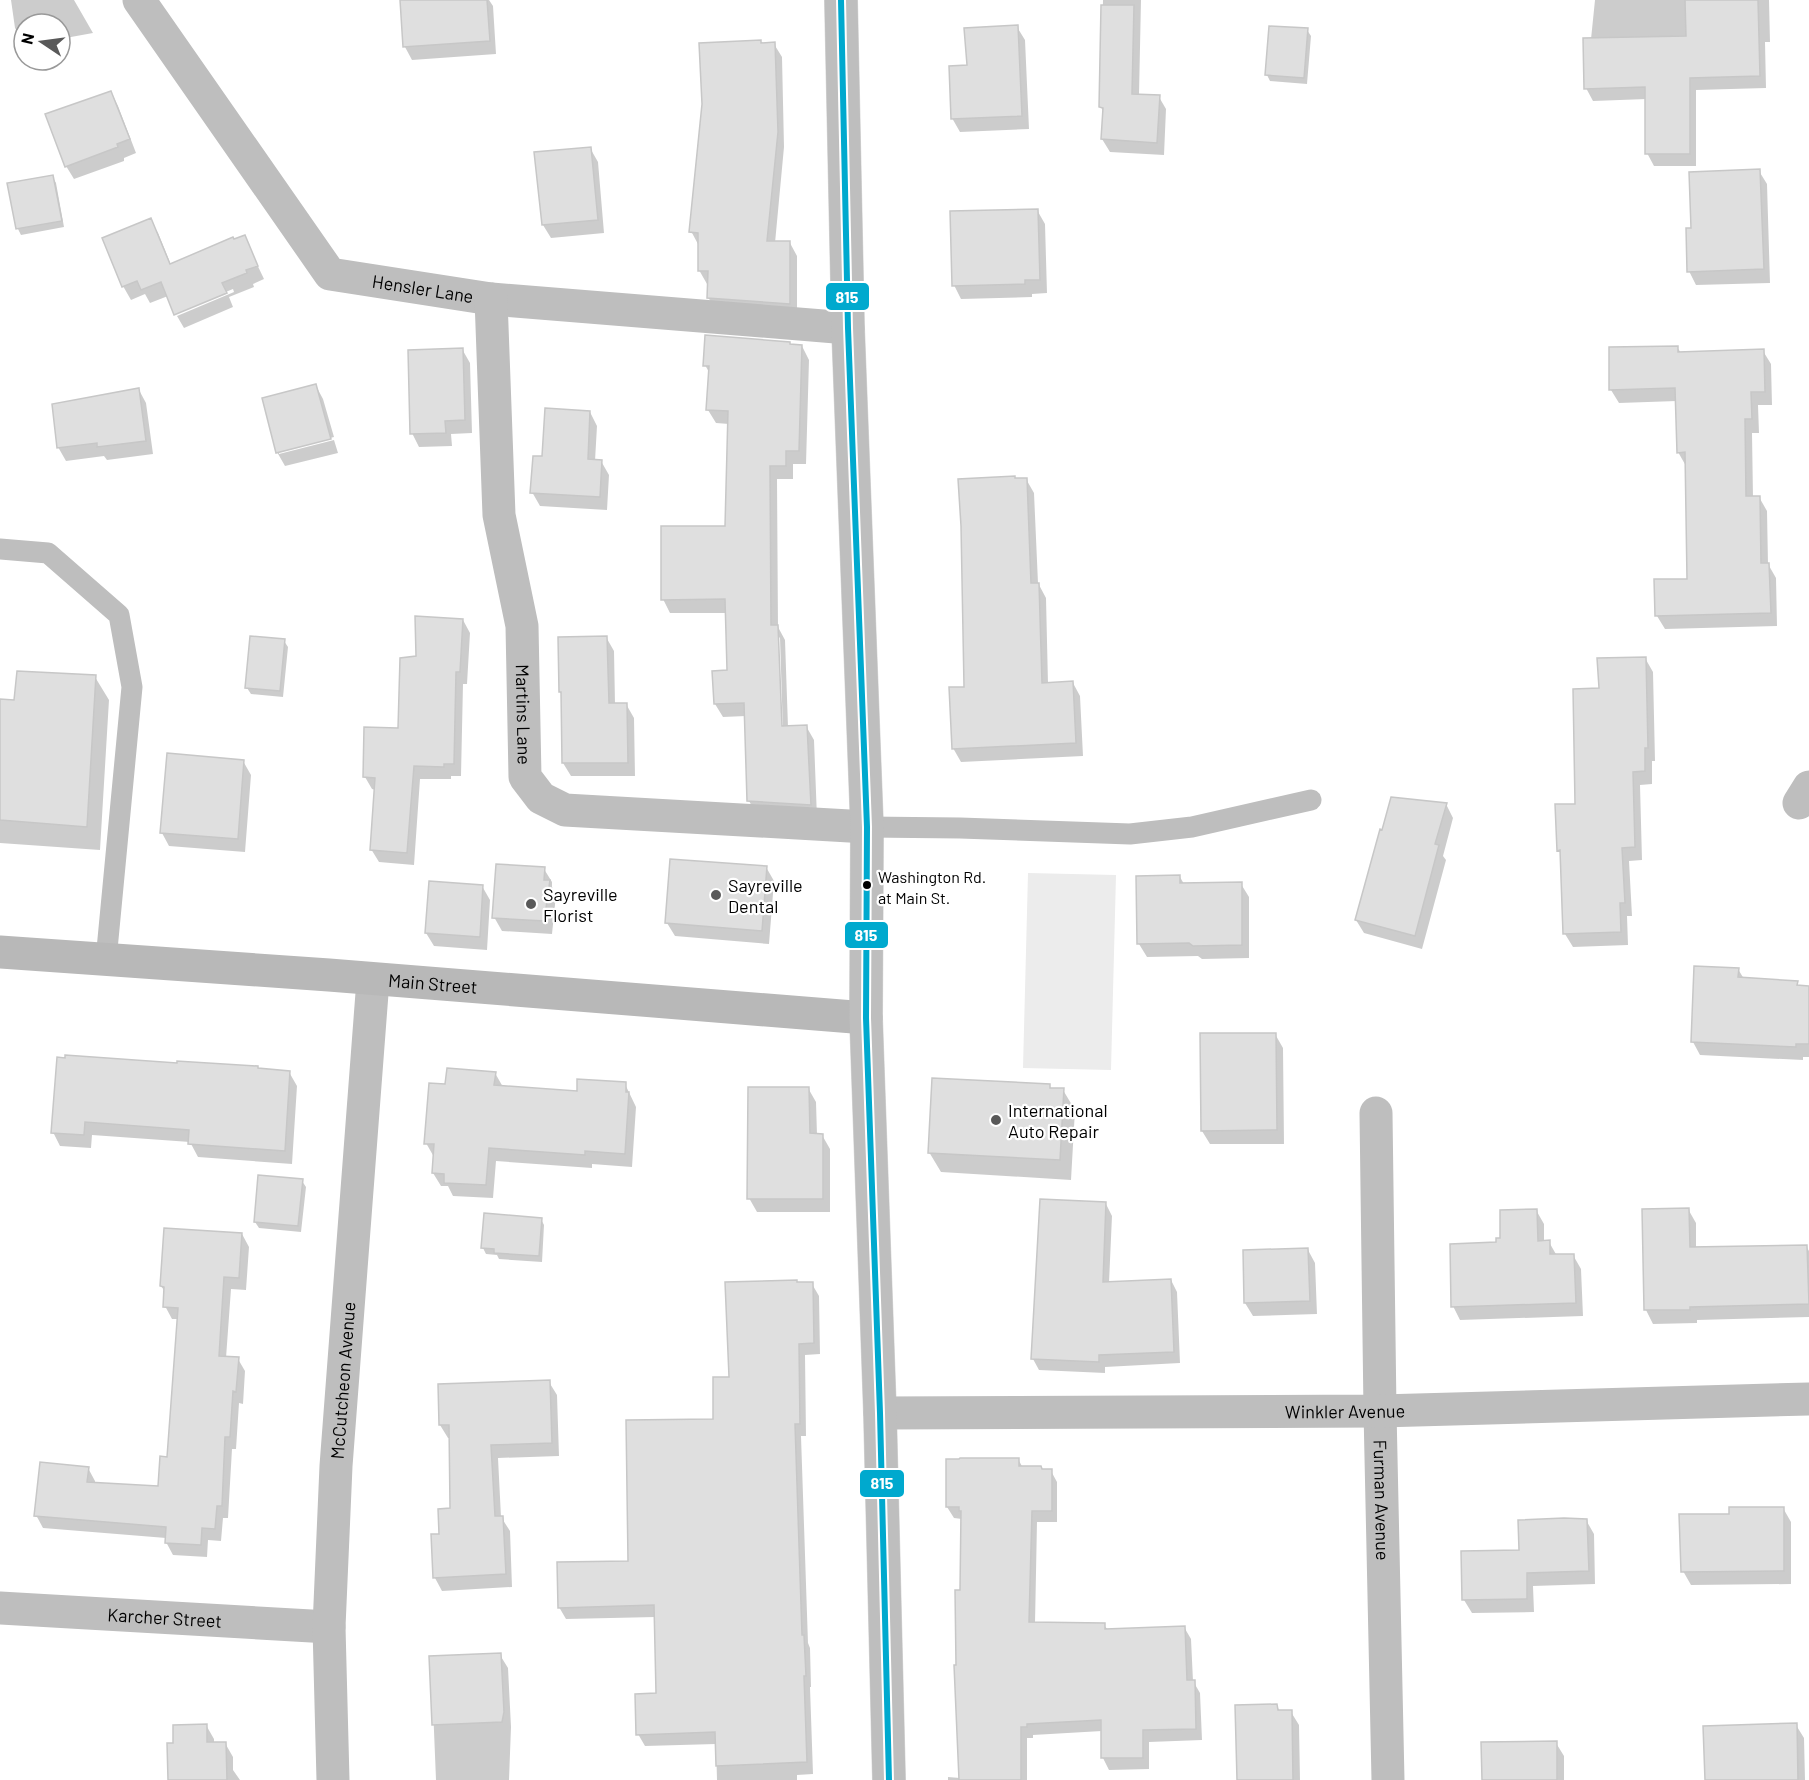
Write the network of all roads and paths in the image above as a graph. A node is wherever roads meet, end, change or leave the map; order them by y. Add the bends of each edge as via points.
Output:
1 (139, 0) edge
2 (841, 0) edge
3 (491, 299) junction
4 (848, 328) junction
5 (0, 549) edge
6 (1311, 800) dead end
7 (867, 827) junction
8 (0, 952) edge
9 (106, 960) junction
10 (373, 980) junction
11 (866, 1018) junction
12 (1376, 1113) dead end
13 (1809, 1399) edge
14 (1380, 1411) junction
15 (880, 1413) junction
16 (0, 1608) edge
17 (328, 1627) junction
18 (333, 1780) edge
19 (889, 1780) edge
20 (1388, 1780) edge

1 - 3 street, Hensler Lane via 330,274
2 - 4 street
3 - 4 street, Hensler Lane
3 - 7 street, Martins Lane via 499,515 522,626 525,777 541,798 565,810
4 - 7 street
5 - 9 lane via 48,553 120,615 132,687
6 - 7 lane via 1192,827 1130,834
7 - 11 street
8 - 9 main road, Main Street
9 - 10 main road, Main Street
10 - 11 main road, Main Street
10 - 17 street, McCutcheon Avenue via 336,1466
11 - 15 street
12 - 14 street, Furman Avenue
13 - 14 street, Winkler Avenue
14 - 15 street, Winkler Avenue
14 - 20 street, Furman Avenue
15 - 19 street
16 - 17 street, Karcher Street
17 - 18 street, McCutcheon Avenue

